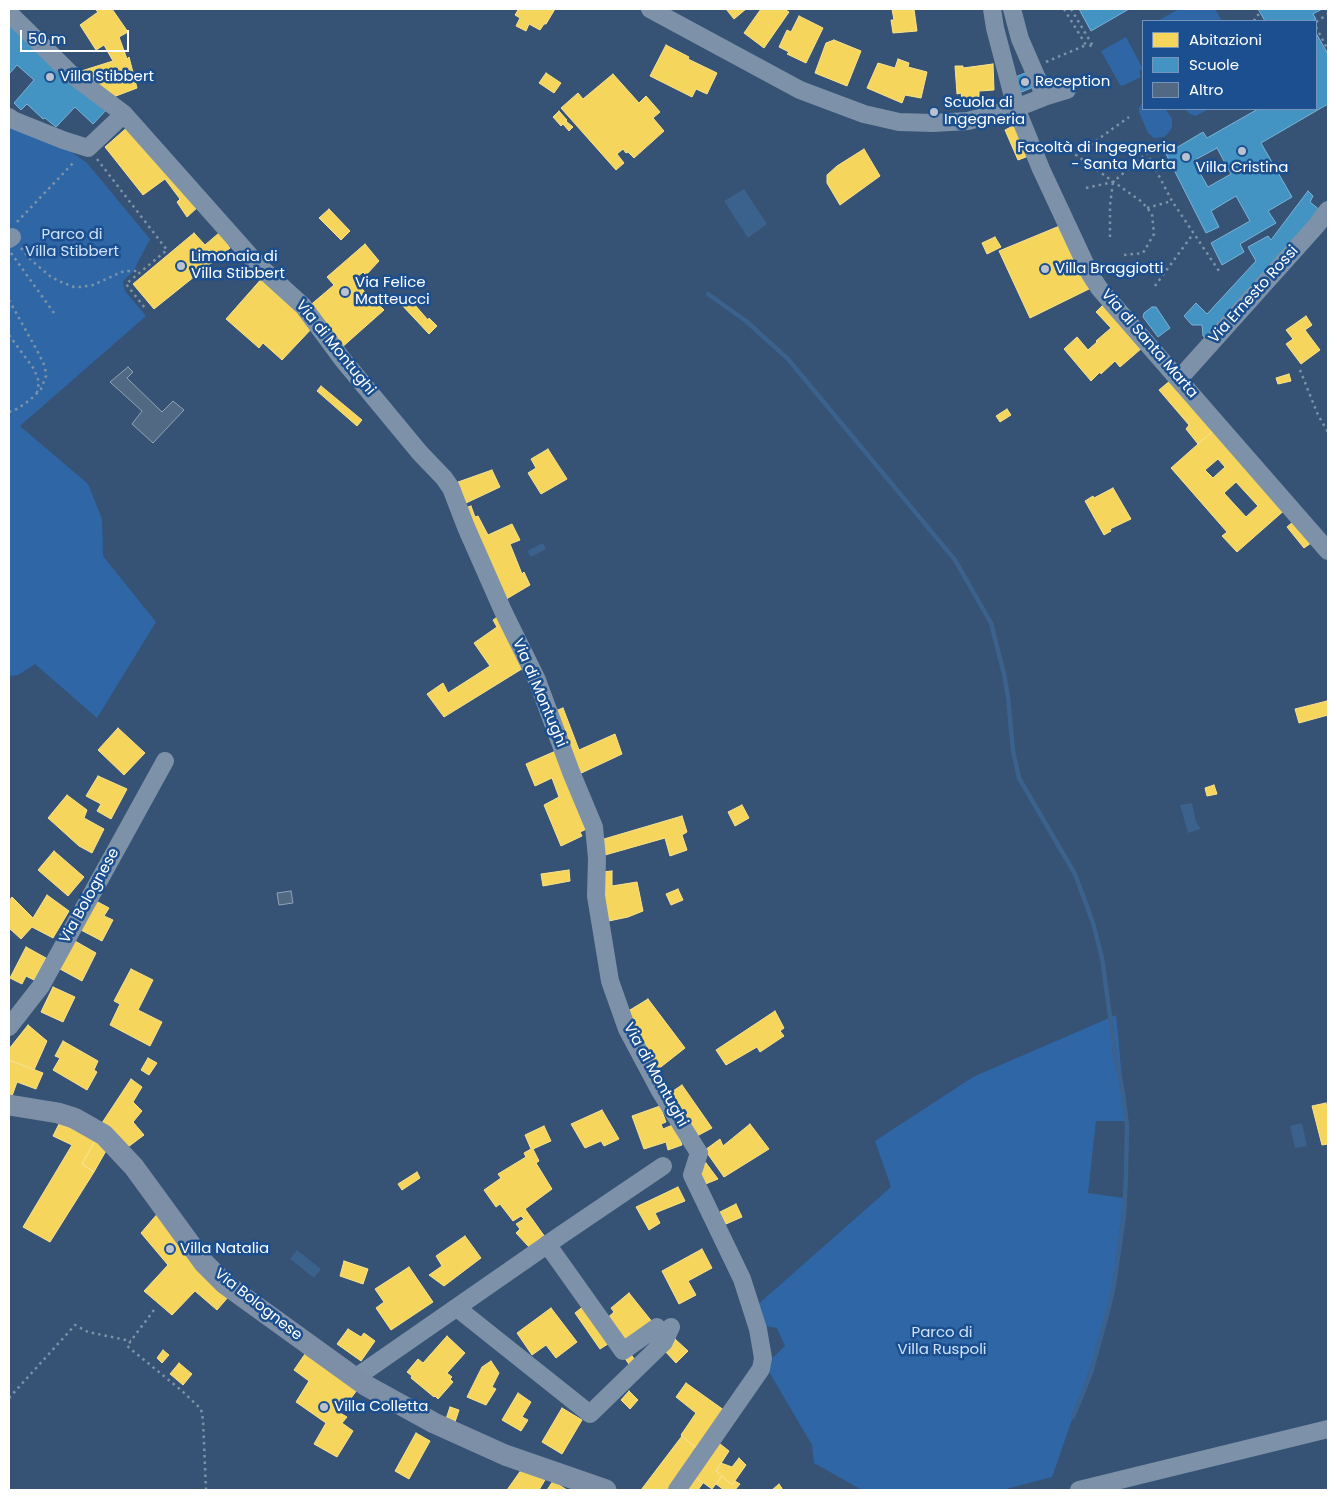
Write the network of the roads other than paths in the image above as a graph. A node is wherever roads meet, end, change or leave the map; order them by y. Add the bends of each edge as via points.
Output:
1 (650, 9) edge
2 (992, 9) edge
3 (1012, 9) edge
4 (9, 13) edge
5 (1067, 90) dead end
6 (1044, 97) junction
7 (1016, 108) junction
8 (124, 114) junction
9 (9, 117) edge
10 (1328, 210) edge
11 (1179, 379) junction
12 (1328, 551) edge
13 (165, 761) dead end
14 (9, 1027) edge
15 (9, 1105) edge
16 (663, 1166) dead end
17 (547, 1244) junction
18 (457, 1308) junction
19 (355, 1378) junction
20 (1328, 1429) edge
21 (606, 1490) edge
22 (678, 1490) edge
23 (1079, 1490) edge

1 - 7 street via 800,90 864,114 899,122 945,123 968,121
2 - 7 street, Via di Santa Marta
3 - 6 street via 1020,39
4 - 8 street, Via di Montughi via 71,74
5 - 6 street
6 - 7 street
7 - 11 street, Via di Santa Marta via 1090,274
8 - 9 street via 88,148
8 - 22 street, Via di Montughi via 259,266 303,306 343,360 448,483 503,611 537,680 594,826 596,896 610,981 627,1029 660,1090 700,1153 692,1175 742,1279 764,1358 761,1368
10 - 11 street, Via Ernesto Rossi
11 - 12 street, Via di Santa Marta
13 - 14 street, Via Bolognese via 41,986
15 - 19 main road, Via Bolognese via 74,1118 104,1135 134,1167 204,1263 226,1284
16 - 17 street
17 - 18 street
17 - 18 street via 623,1351 664,1327 664,1342 590,1414
18 - 19 street
19 - 21 main road, Via Bolognese via 434,1423 505,1455
20 - 23 street

